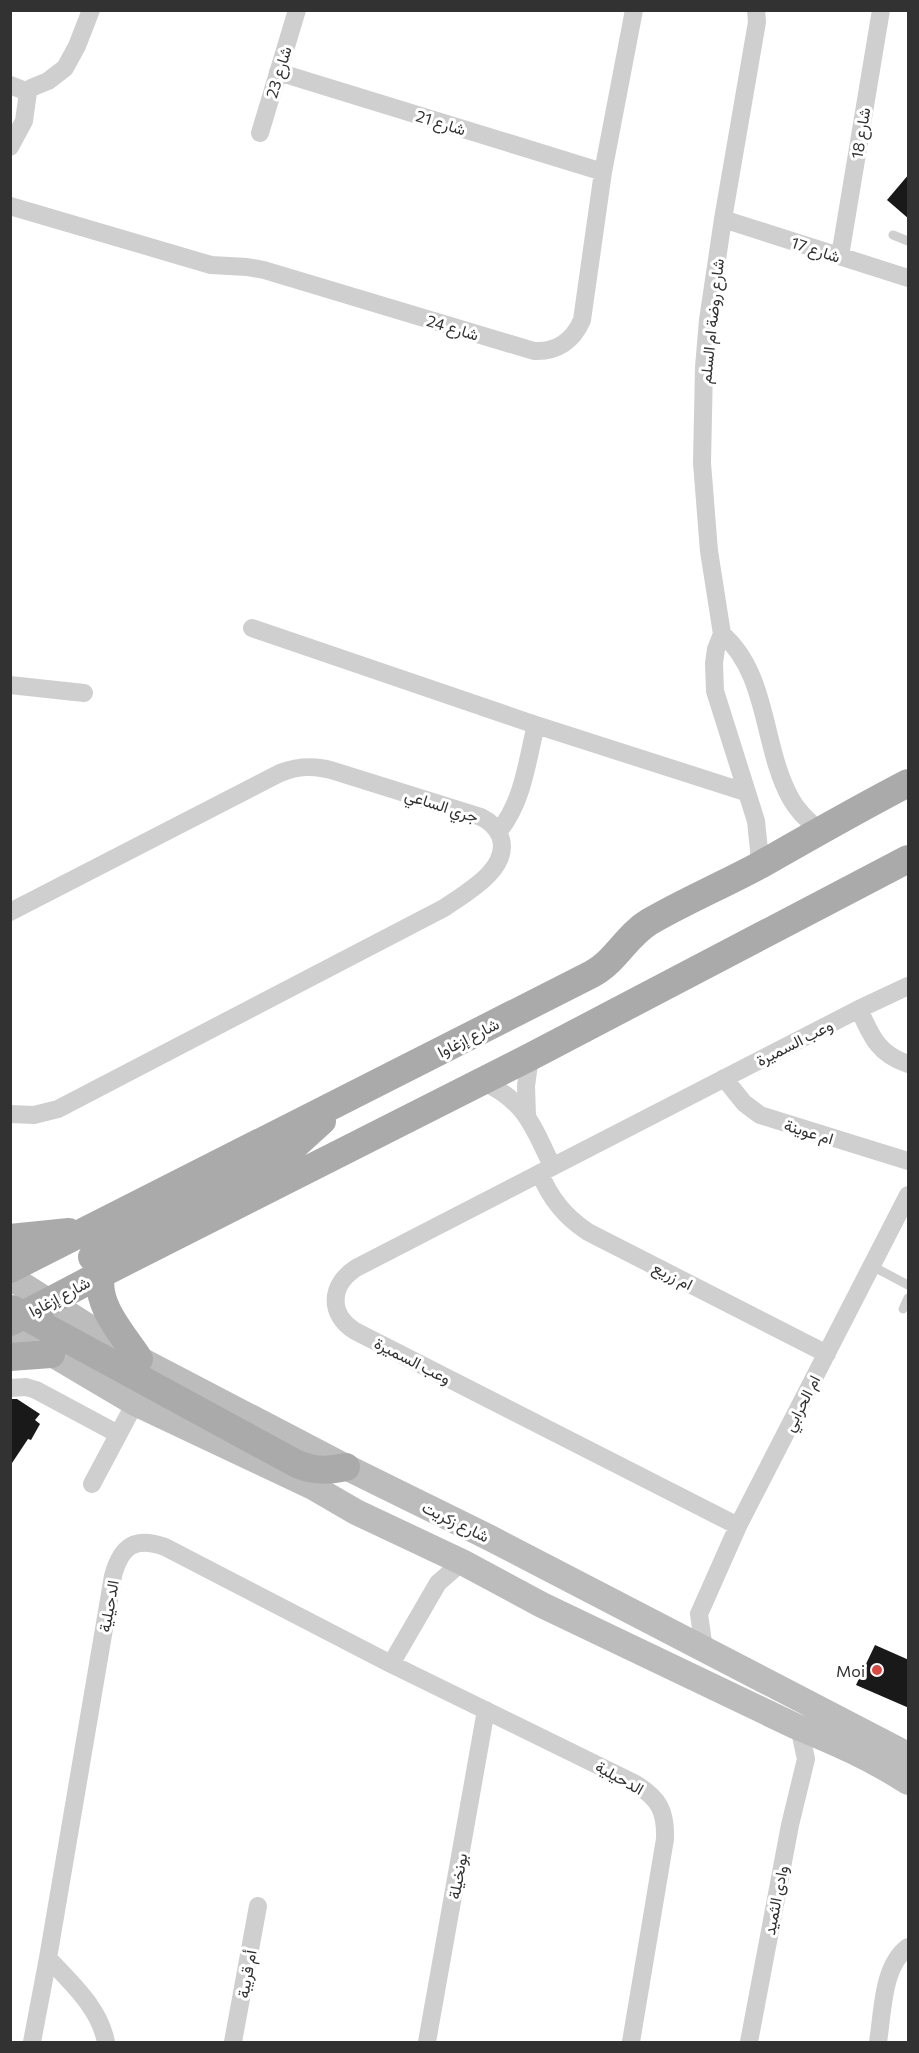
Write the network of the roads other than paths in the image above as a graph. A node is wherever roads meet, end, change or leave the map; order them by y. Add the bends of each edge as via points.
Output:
1 (91, 10) edge
2 (297, 10) edge
3 (634, 10) edge
4 (756, 10) edge
5 (881, 10) edge
6 (278, 72) junction
7 (10, 84) edge
8 (28, 92) junction
9 (260, 133) dead end
10 (10, 147) edge
11 (603, 172) junction
12 (10, 206) edge
13 (723, 219) junction
14 (893, 235) dead end
15 (909, 241) edge
16 (840, 256) junction
17 (909, 278) edge
18 (252, 628) dead end
19 (722, 634) junction
20 (10, 685) edge
21 (84, 693) dead end
22 (536, 725) junction
23 (909, 783) edge
24 (745, 792) junction
25 (819, 830) junction
26 (498, 831) junction
27 (909, 859) edge
28 (759, 865) junction
29 (10, 912) edge
30 (909, 986) edge
31 (859, 1009) junction
32 (530, 1057) junction
33 (909, 1064) edge
34 (724, 1078) junction
35 (481, 1081) junction
36 (337, 1103) junction
37 (10, 1114) edge
38 (527, 1115) junction
39 (909, 1161) edge
40 (546, 1170) junction
41 (909, 1195) edge
42 (86, 1230) junction
43 (10, 1238) edge
44 (872, 1266) junction
45 (101, 1274) junction
46 (909, 1285) edge
47 (909, 1298) edge
48 (17, 1302) edge
49 (903, 1309) dead end
50 (51, 1354) junction
51 (827, 1354) junction
52 (10, 1357) edge
53 (139, 1359) junction
54 (10, 1388) edge
55 (135, 1403) junction
56 (118, 1434) junction
57 (346, 1467) junction
58 (92, 1484) dead end
59 (738, 1526) junction
60 (451, 1557) junction
61 (699, 1614) junction
62 (668, 1631) junction
63 (704, 1649) junction
64 (392, 1664) junction
65 (486, 1710) junction
66 (795, 1726) junction
67 (831, 1741) junction
68 (909, 1755) edge
69 (806, 1759) junction
70 (909, 1782) edge
71 (258, 1906) dead end
72 (909, 1947) edge
73 (48, 1958) junction
74 (32, 2043) edge
75 (106, 2043) edge
76 (233, 2043) edge
77 (427, 2043) edge
78 (631, 2043) edge
79 (749, 2043) edge
80 (878, 2043) edge

1 - 8 street via 64,68
2 - 6 street, شارع 23
3 - 11 street, شارع 24
4 - 13 street, شارع روضة ام السلم
5 - 16 street, شارع 18
6 - 9 street, شارع 23
6 - 11 street, شارع 21
7 - 8 street
8 - 10 street via 24,121
11 - 12 street, شارع 24 via 582,320 567,342 542,352 264,270 211,265
13 - 16 street, شارع 17
13 - 19 street, شارع روضة ام السلم via 708,320 702,415 707,529
14 - 15 lane
16 - 17 street, شارع 17
18 - 22 street
19 - 24 street, شارع روضة ام السلم via 714,663 715,691
19 - 25 street via 748,667 792,800
20 - 21 street
22 - 24 street
22 - 26 street via 517,801
23 - 25 main road, شارع إزغاوا
24 - 28 street, شارع روضة ام السلم via 758,835
25 - 28 main road, شارع إزغاوا
26 - 29 street, جري الساعي via 488,820 471,813 323,768 301,767 280,773
26 - 37 street, جري الساعي via 502,846 495,867 444,908 58,1109 34,1115
27 - 32 main road, شارع إزغاوا
28 - 36 main road, شارع إزغاوا via 639,928 598,970
30 - 31 street, وعب السميرة
31 - 33 street via 882,1051
31 - 34 street, وعب السميرة
32 - 35 main road, شارع إزغاوا
32 - 38 street
34 - 39 street, ام عوينة via 744,1104 760,1115
34 - 40 street, وعب السميرة
35 - 38 street via 511,1098
35 - 45 main road, شارع إزغاوا
36 - 42 main road, شارع إزغاوا
36 - 48 main road via 289,1151
38 - 40 street
40 - 51 street, ام زريع via 553,1200 588,1232
40 - 59 street, وعب السميرة via 348,1274 335,1299 341,1318 355,1331
41 - 44 street, ام الحرابي
42 - 43 main road
42 - 48 main road, شارع إزغاوا
44 - 46 lane
44 - 51 street, ام الحرابي
45 - 48 main road, شارع إزغاوا
45 - 53 main road via 99,1287 104,1305
47 - 49 lane
48 - 50 main road, شارع زكريت
48 - 53 main road, شارع زكريت
48 - 57 main road via 297,1464 326,1470
50 - 52 main road
50 - 55 main road, شارع زكريت
51 - 59 street, ام الحرابي
53 - 57 main road, شارع زكريت
54 - 56 street via 36,1390
55 - 56 street
55 - 60 main road, شارع زكريت
56 - 58 street
57 - 62 main road, شارع زكريت
59 - 61 street, ام الحرابي
60 - 64 street
60 - 66 main road, شارع زكريت
61 - 62 street
61 - 63 street
62 - 63 main road, شارع زكريت
63 - 68 main road, شارع زكريت
64 - 65 street, الدحيلية
64 - 73 street, الدحيلية via 165,1547 139,1542 127,1549 113,1576
65 - 77 street, بونخيلة
65 - 78 street, الدحيلية via 634,1783 661,1808 666,1822 665,1839
66 - 67 main road, شارع زكريت
66 - 69 street
67 - 69 street
67 - 70 main road, شارع زكريت
69 - 79 street, وادى الثميد via 789,1825
71 - 76 street, أم قريبة
72 - 80 street via 889,1973
73 - 74 street, الدحيلية
73 - 75 street via 93,2010

